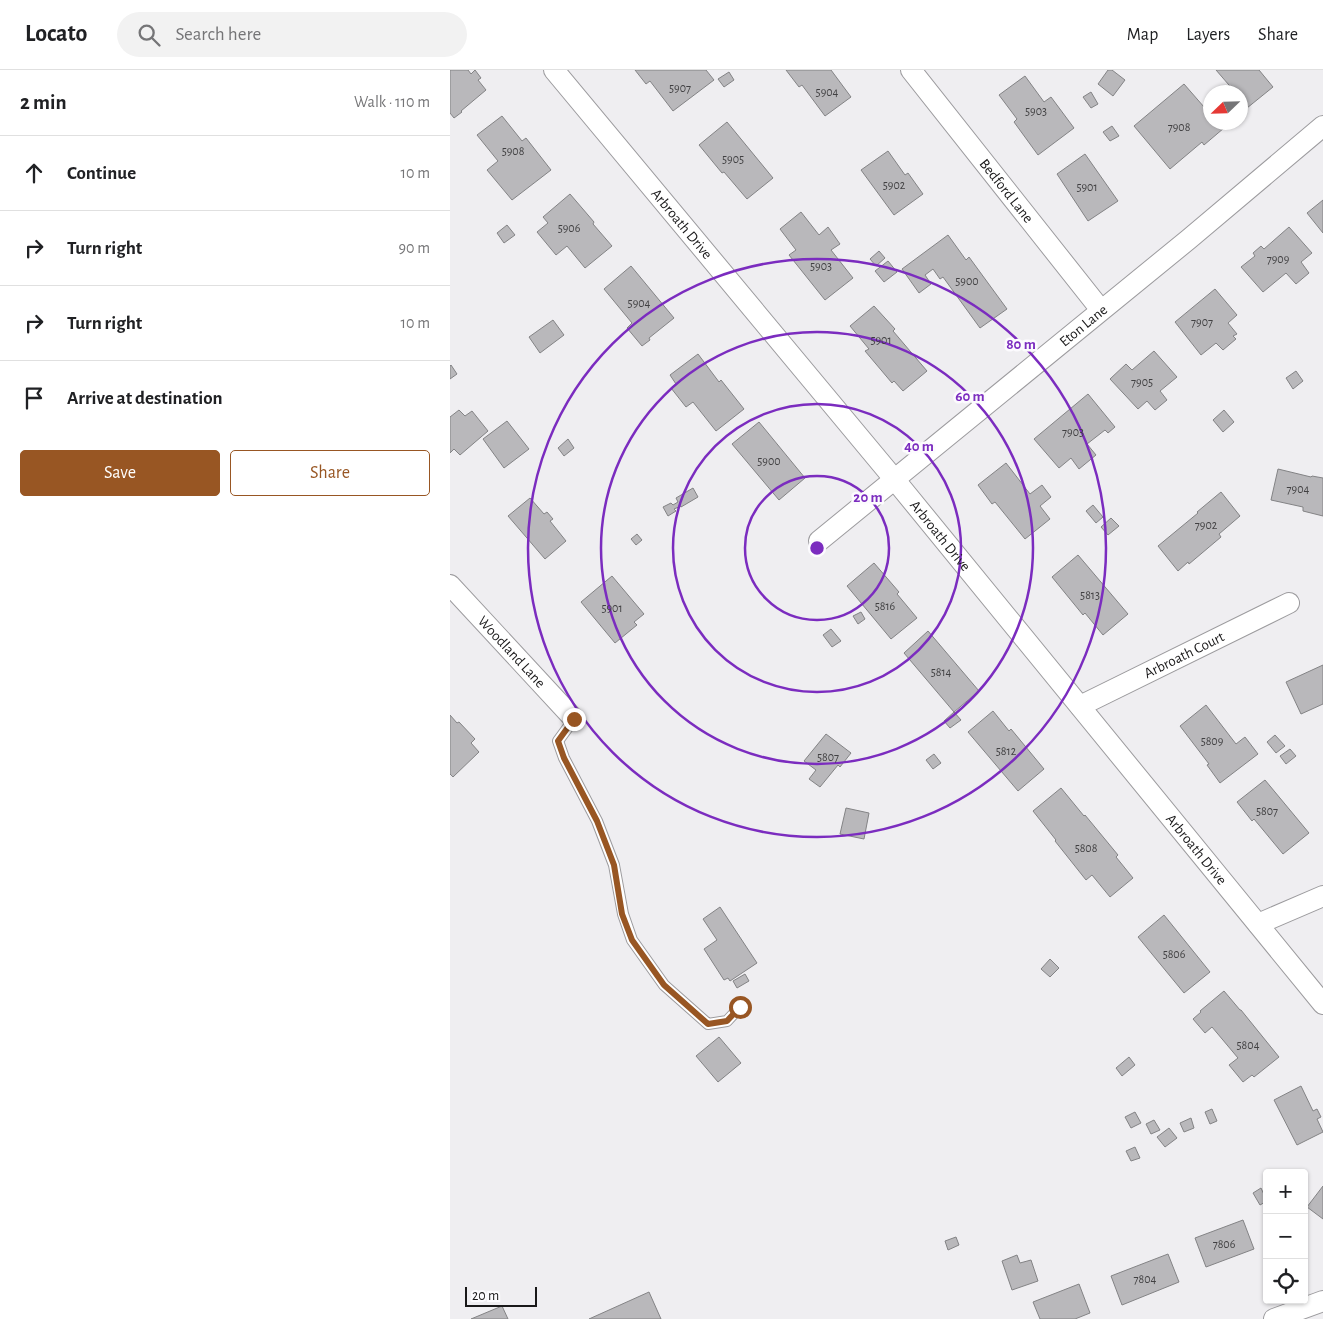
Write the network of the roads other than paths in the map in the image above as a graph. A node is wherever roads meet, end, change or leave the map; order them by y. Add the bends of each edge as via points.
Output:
1 (554, 70) edge
2 (911, 70) edge
3 (1323, 126) edge
4 (1101, 310) junction
5 (895, 480) junction
6 (818, 541) dead end
7 (450, 585) edge
8 (1290, 603) dead end
9 (1080, 706) junction
10 (574, 719) joint
11 (1323, 896) edge
12 (1258, 924) junction
13 (1323, 1004) edge
14 (740, 1007) dead end
15 (1323, 1301) edge
16 (1274, 1319) edge

1 - 5 street, Arbroath Drive
2 - 4 street, Bedford Lane
3 - 4 street, Eton Lane
4 - 5 street, Eton Lane
5 - 6 street, Eton Lane
5 - 9 street, Arbroath Drive
7 - 10 street, Woodland Lane
8 - 9 street, Arbroath Court
9 - 12 street, Arbroath Drive
10 - 14 lane via 558,741 597,821 614,865 622,914 632,940 664,985 708,1024 727,1021
11 - 12 street
12 - 13 street, Arbroath Drive
15 - 16 street

